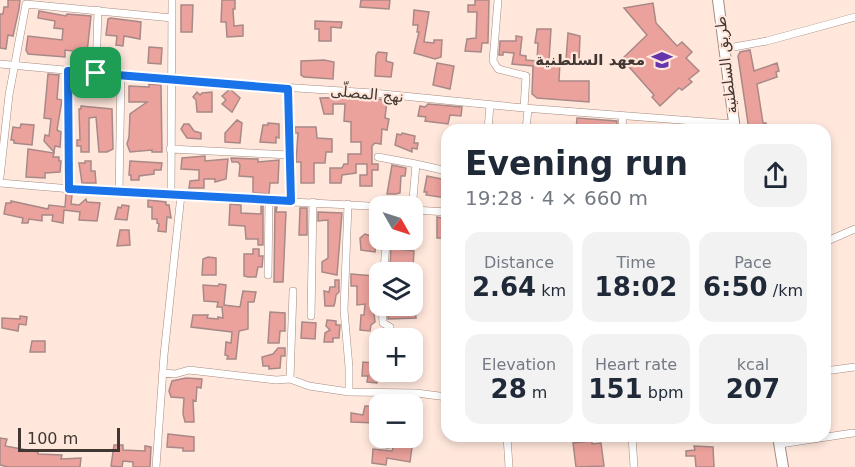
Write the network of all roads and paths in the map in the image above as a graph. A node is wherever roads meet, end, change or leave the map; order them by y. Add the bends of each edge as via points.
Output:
1 (172, 0) edge
2 (498, 0) edge
3 (718, 0) edge
4 (27, 2) edge
5 (98, 10) junction
6 (855, 17) edge
7 (172, 18) junction
8 (723, 49) junction
9 (0, 64) edge
10 (16, 66) junction
11 (68, 71) junction
12 (96, 73) junction
13 (121, 75) junction
14 (171, 80) junction
15 (288, 89) junction
16 (490, 105) junction
17 (526, 109) junction
18 (622, 116) junction
19 (488, 124) edge
20 (526, 124) edge
21 (623, 124) edge
22 (703, 124) edge
23 (734, 124) edge
24 (170, 149) junction
25 (290, 156) junction
26 (378, 157) dead end
27 (416, 164) junction
28 (441, 170) edge
29 (0, 177) edge
30 (0, 183) edge
31 (69, 189) junction
32 (119, 193) junction
33 (171, 195) junction
34 (181, 195) junction
35 (414, 196) edge
36 (269, 200) junction
37 (291, 201) junction
38 (313, 202) junction
39 (348, 204) junction
40 (369, 206) edge
41 (423, 211) edge
42 (441, 212) edge
43 (855, 229) edge
44 (831, 239) edge
45 (268, 275) dead end
46 (293, 291) dead end
47 (311, 316) dead end
48 (383, 316) edge
49 (390, 327) dead end
50 (855, 367) edge
51 (831, 370) edge
52 (163, 373) junction
53 (290, 379) junction
54 (348, 392) junction
55 (391, 394) joint
56 (441, 396) edge
57 (853, 433) dead end
58 (831, 435) edge
59 (507, 442) edge
60 (632, 442) edge
61 (779, 442) edge
62 (156, 467) edge
63 (509, 467) edge
64 (634, 467) edge
65 (783, 467) edge

1 - 7 street
2 - 17 street via 493,61 498,69 526,76
3 - 8 main road, طريق السلطنية
4 - 5 street
4 - 10 street
5 - 7 street
5 - 12 street
6 - 8 street
7 - 14 street
8 - 23 main road, طريق السلطنية
9 - 10 street, نهج المصلّى
10 - 11 street, نهج المصلّى
10 - 29 street
11 - 12 street, نهج المصلّى
11 - 31 street
12 - 13 street, نهج المصلّى
13 - 14 street, نهج المصلّى
13 - 32 street
14 - 15 street, نهج المصلّى
14 - 24 street
15 - 16 street, نهج المصلّى
15 - 25 street
16 - 17 street, نهج المصلّى
16 - 19 street
17 - 18 street, نهج المصلّى
17 - 20 street
18 - 21 street
18 - 22 street, نهج المصلّى
24 - 25 street
24 - 33 street
25 - 37 street
26 - 27 street
27 - 28 street
27 - 35 street
30 - 31 street
31 - 32 street
32 - 33 street
33 - 34 street
34 - 36 street
34 - 52 street
36 - 37 street
36 - 45 street
37 - 38 street
38 - 39 street
38 - 47 street
39 - 40 street
39 - 54 street via 344,310
41 - 42 street
43 - 44 street
46 - 53 street
48 - 49 street via 385,327
50 - 51 street
52 - 53 street via 189,370
52 - 62 street
53 - 54 street
54 - 55 street
55 - 56 street
57 - 58 street
59 - 63 street
60 - 64 street
61 - 65 main road

